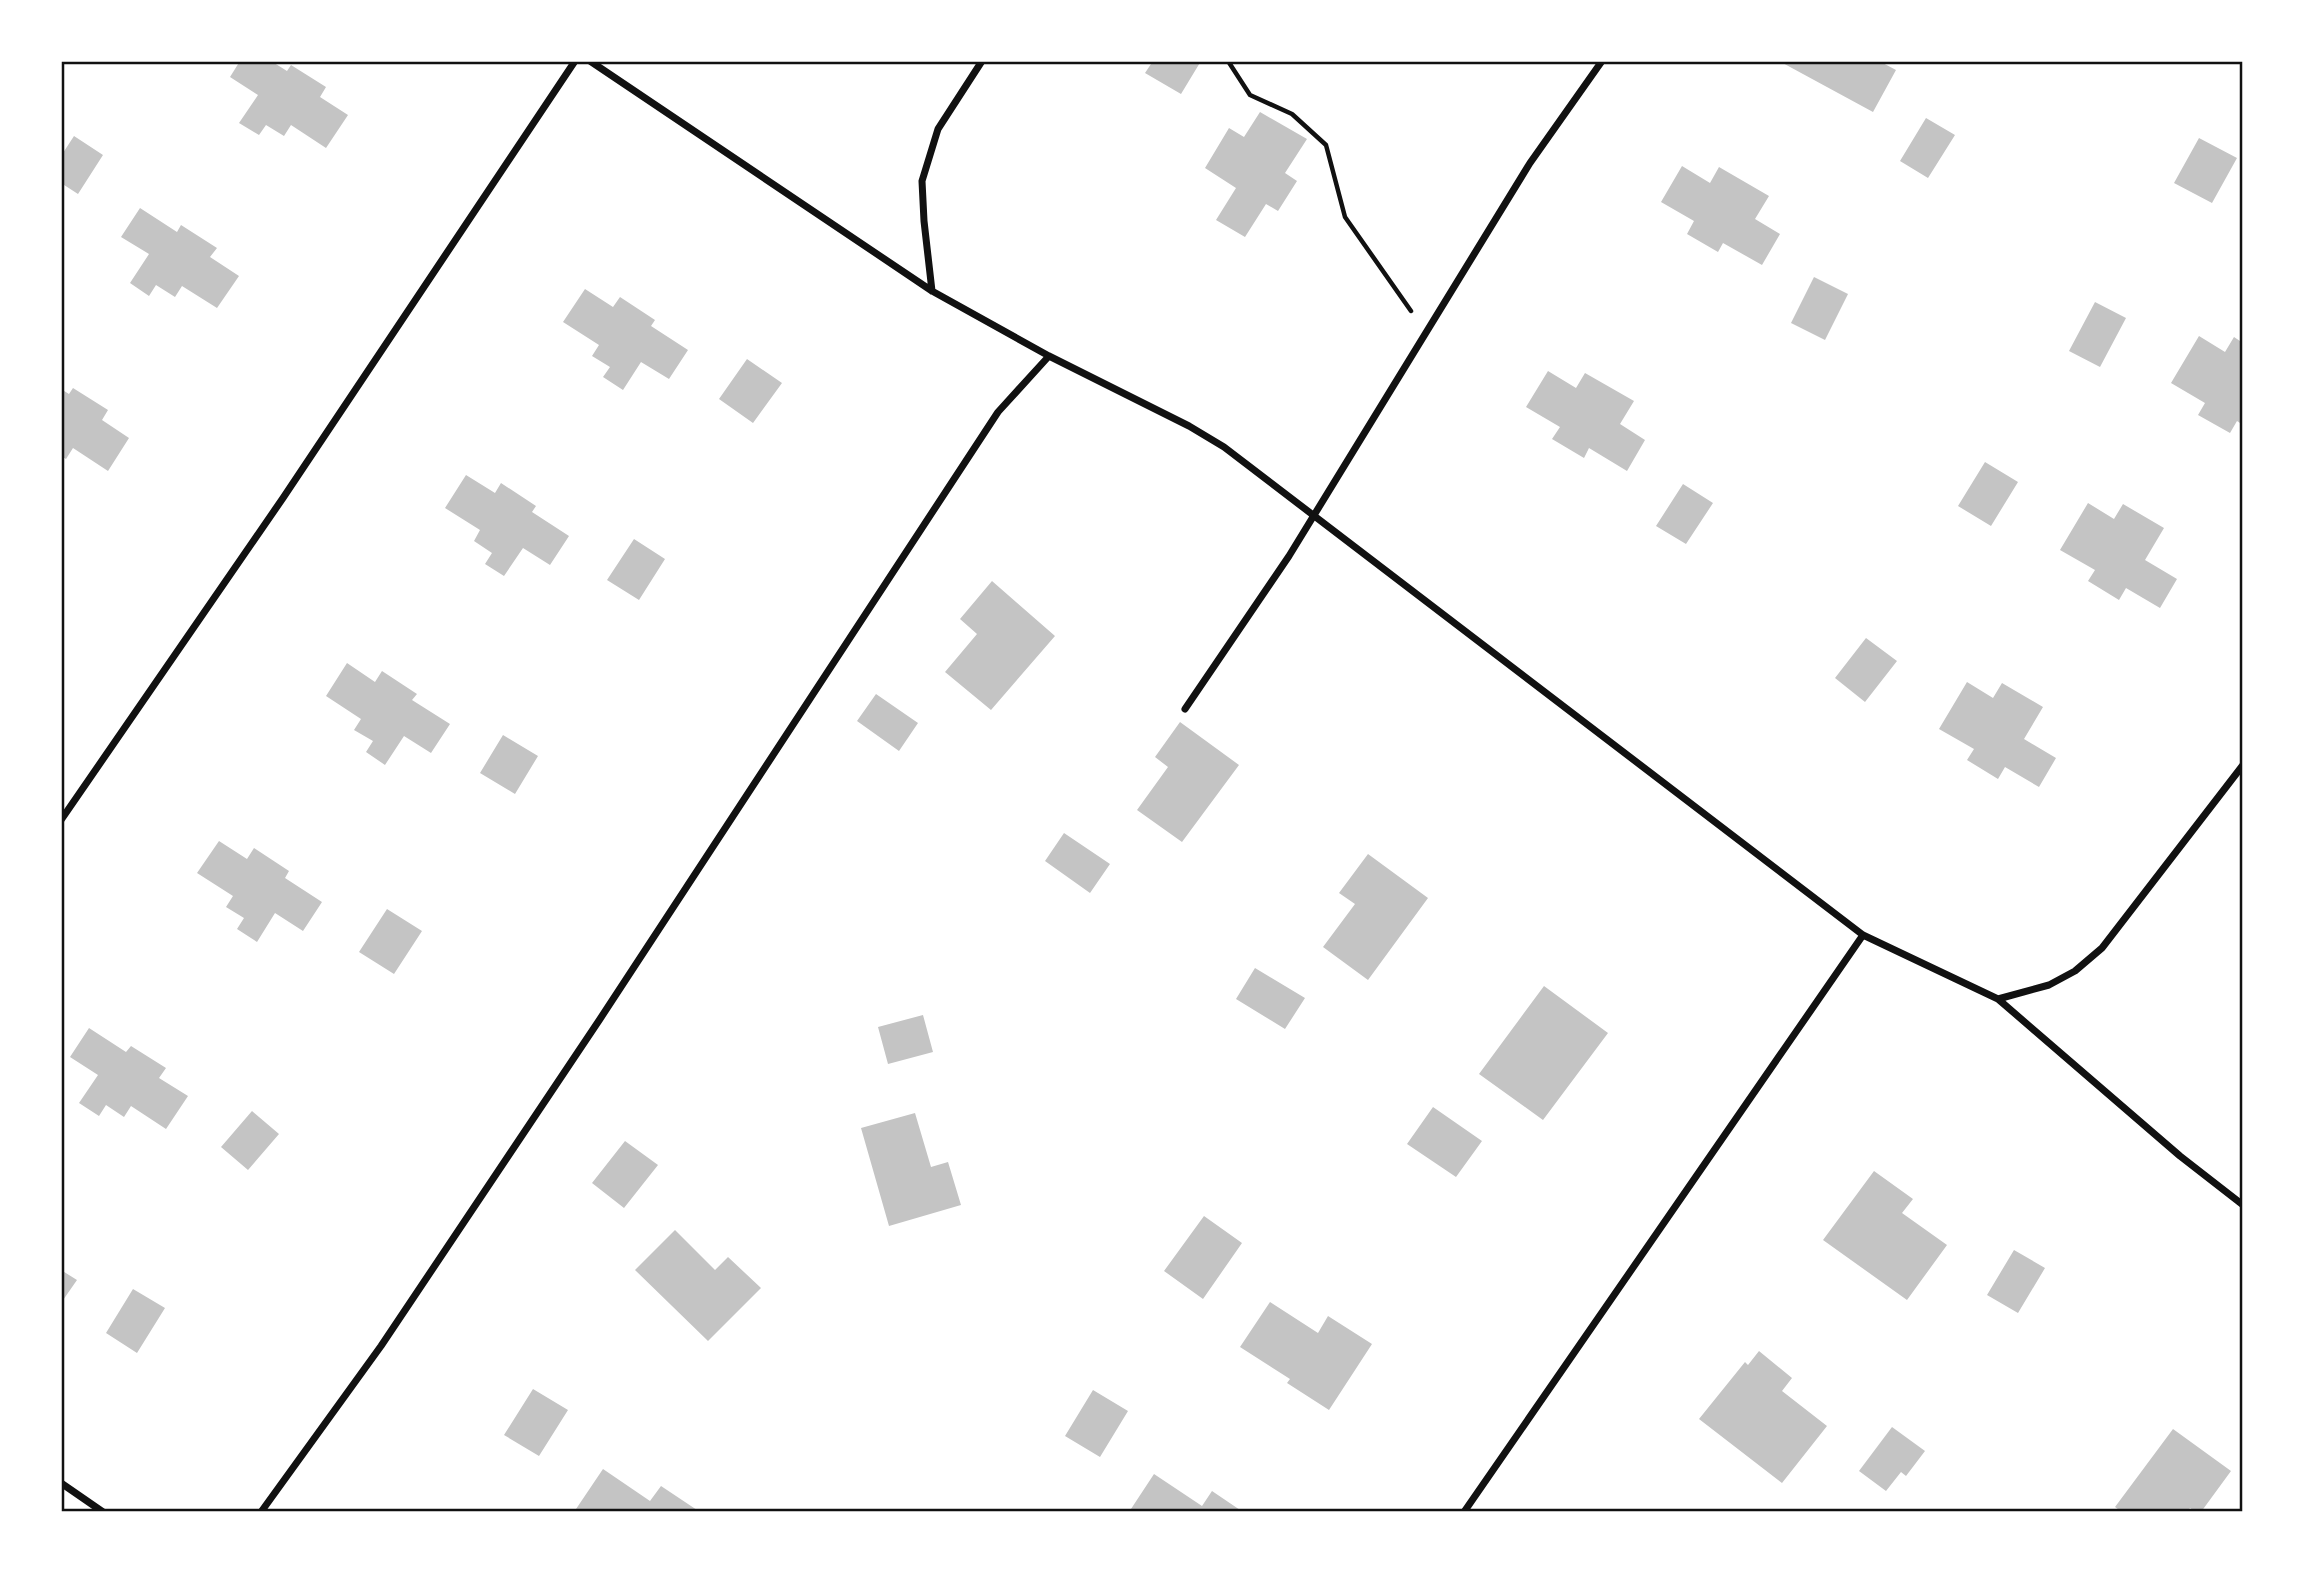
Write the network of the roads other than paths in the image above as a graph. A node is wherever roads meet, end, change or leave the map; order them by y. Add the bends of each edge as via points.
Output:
1 (575, 61) edge
2 (590, 61) edge
3 (982, 61) edge
4 (1602, 61) edge
5 (932, 291) junction
6 (1049, 356) junction
7 (1311, 516) junction
8 (1185, 709) dead end
9 (2243, 765) edge
10 (61, 820) edge
11 (1863, 935) junction
12 (1998, 999) junction
13 (2243, 1205) edge
14 (61, 1482) edge
15 (103, 1512) edge
16 (261, 1512) edge
17 (1464, 1512) edge

1 - 10 street
2 - 5 street
3 - 5 street via 938,129 922,181
4 - 7 street via 1530,163
5 - 6 street
6 - 7 street via 1212,440
6 - 16 street via 998,412 381,1346
7 - 8 street
7 - 11 street
9 - 12 street via 2102,948 2049,985
11 - 12 street
11 - 17 street
12 - 13 street
14 - 15 street

